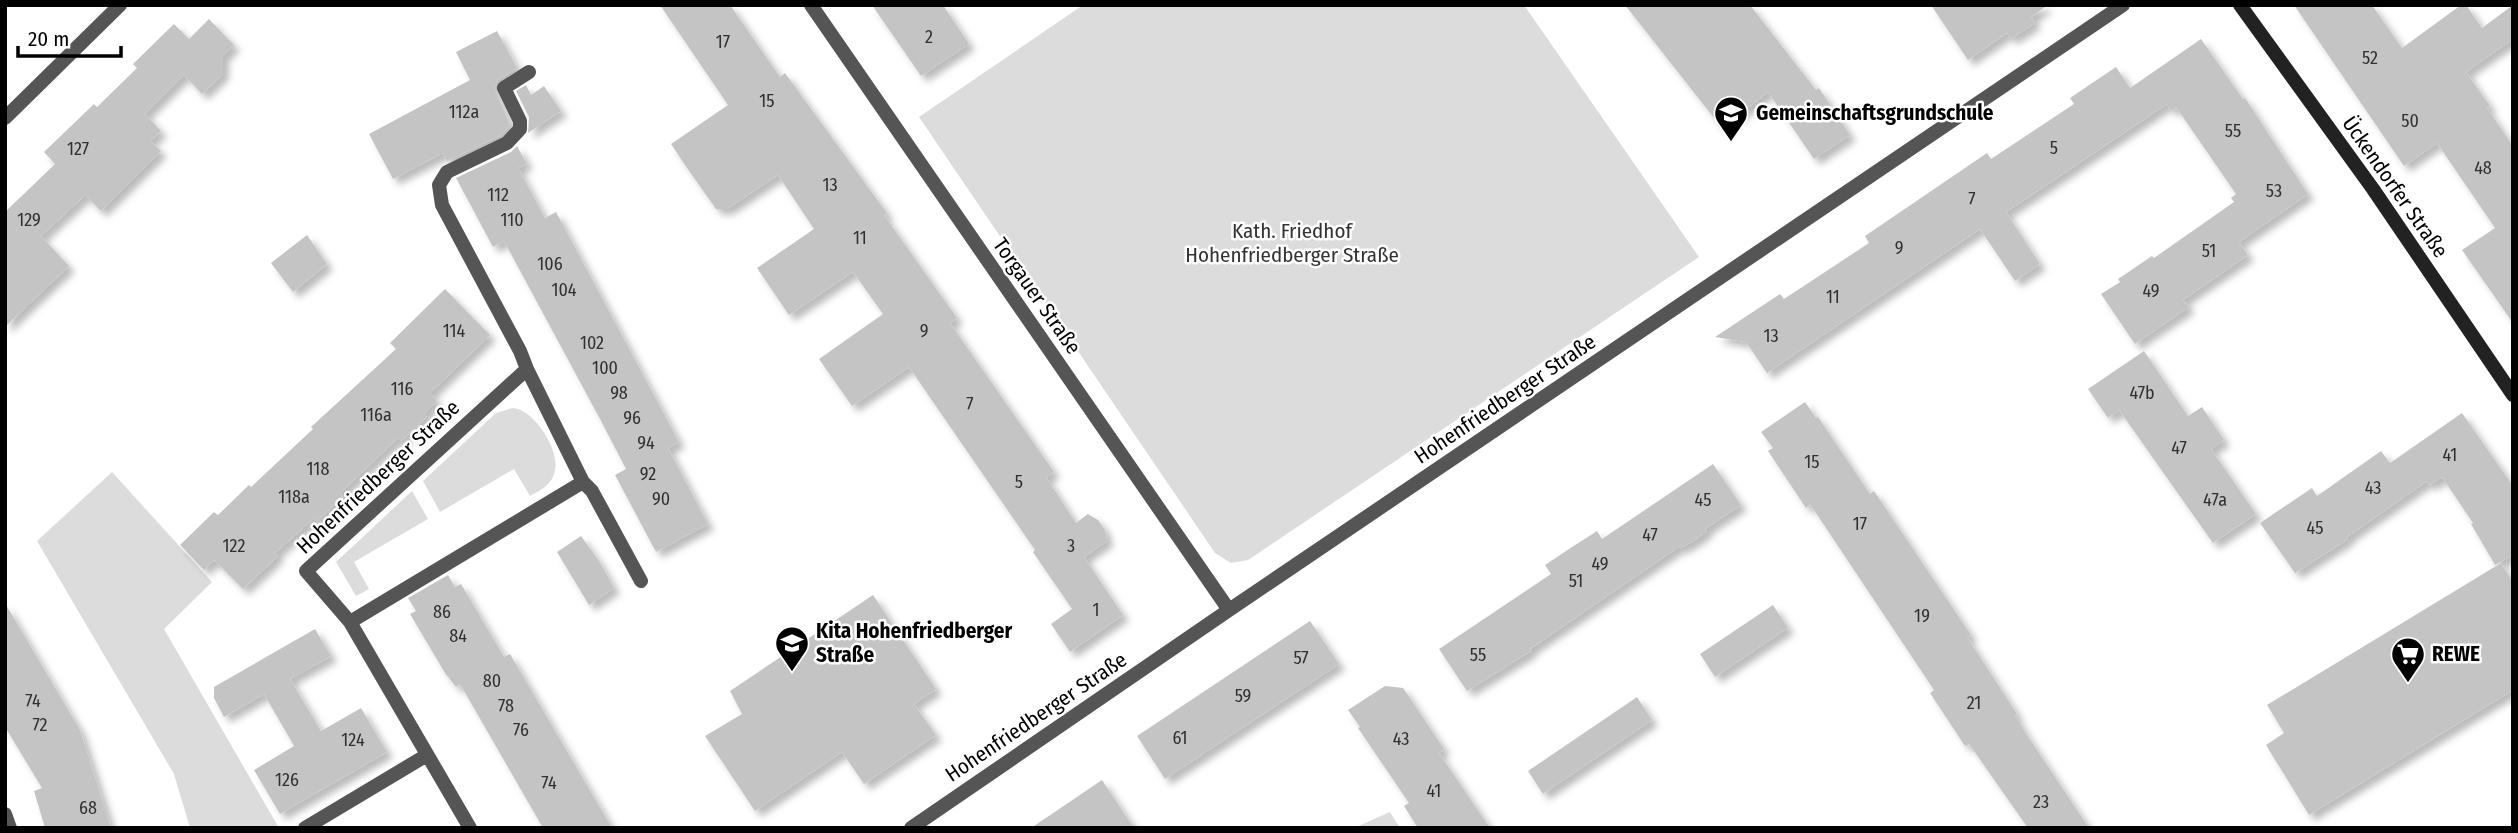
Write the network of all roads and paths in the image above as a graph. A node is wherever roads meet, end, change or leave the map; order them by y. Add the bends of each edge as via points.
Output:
1 (120, 5) edge
2 (811, 5) edge
3 (2123, 5) edge
4 (2240, 5) edge
5 (529, 72) dead end
6 (5, 118) edge
7 (527, 369) junction
8 (2513, 395) edge
9 (583, 482) junction
10 (641, 581) dead end
11 (1229, 610) junction
12 (349, 622) junction
13 (427, 755) junction
14 (5, 814) edge
15 (10, 828) edge
16 (305, 828) edge
17 (470, 828) edge
18 (911, 828) edge

1 - 6 street
2 - 11 street, Torgauer Straße
3 - 11 street, Hohenfriedberger Straße
4 - 8 main road, Ückendorfer Straße
5 - 7 street via 504,88 520,129 507,143 447,172 439,185 442,205
7 - 9 street
7 - 12 street, Hohenfriedberger Straße via 306,571
9 - 10 street
9 - 12 street
11 - 18 street, Hohenfriedberger Straße
12 - 13 street, Hohenfriedberger Straße
13 - 16 street
13 - 17 street, Hohenfriedberger Straße
14 - 15 street

